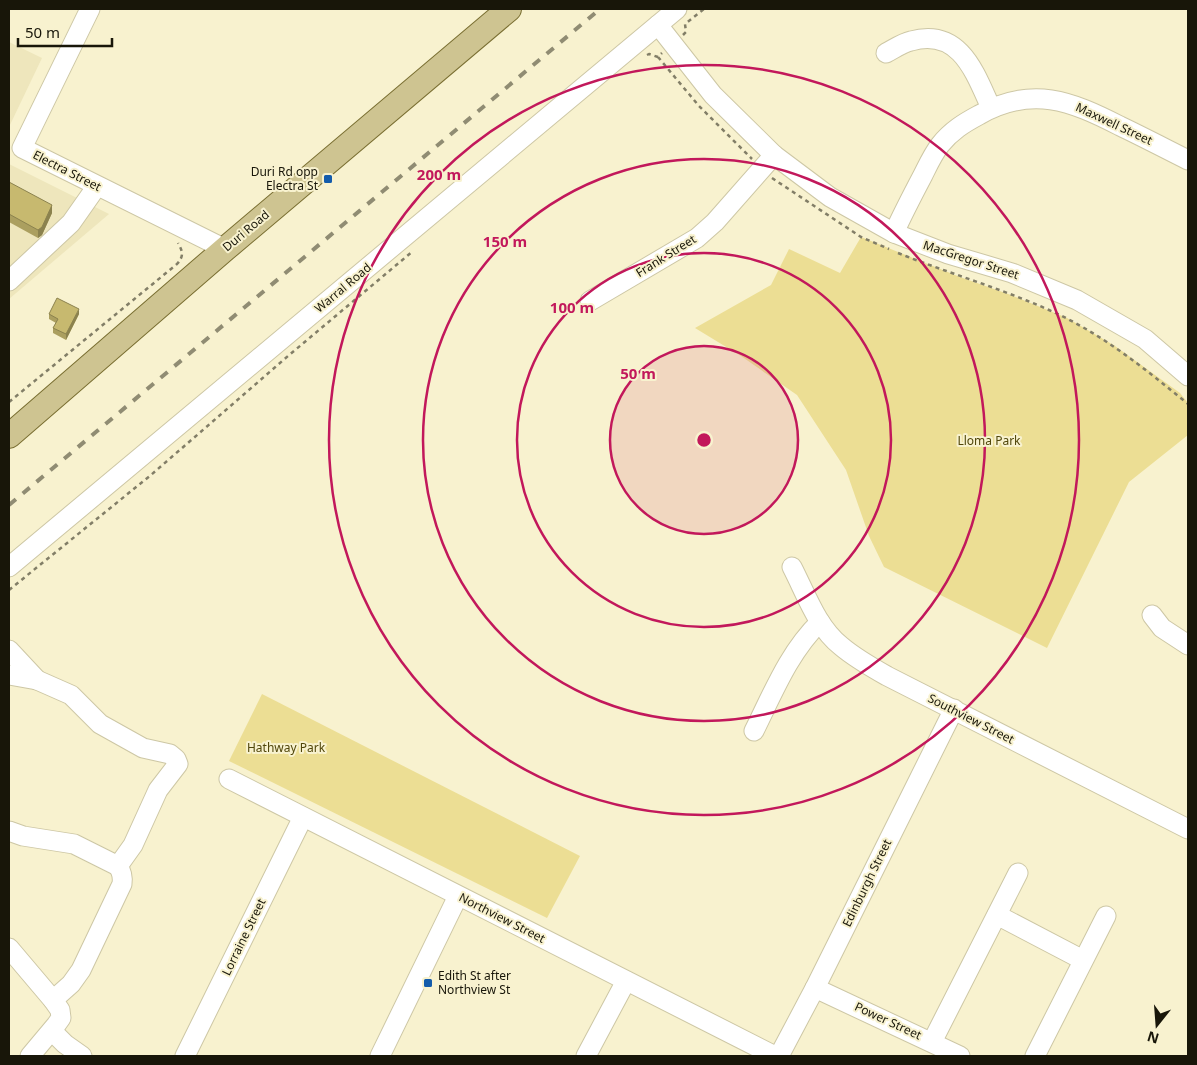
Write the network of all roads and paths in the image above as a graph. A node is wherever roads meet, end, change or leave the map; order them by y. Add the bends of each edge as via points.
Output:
1 (90, 9) edge
2 (509, 9) edge
3 (677, 9) edge
4 (704, 9) edge
5 (658, 25) junction
6 (683, 35) dead end
7 (663, 52) dead end
8 (886, 53) dead end
9 (644, 58) dead end
10 (991, 108) junction
11 (774, 155) junction
12 (1188, 160) edge
13 (97, 186) junction
14 (184, 228) junction
15 (894, 233) junction
16 (420, 246) dead end
17 (225, 249) junction
18 (9, 281) edge
19 (590, 301) dead end
20 (1188, 376) edge
21 (9, 402) edge
22 (9, 436) edge
23 (9, 567) edge
24 (792, 567) dead end
25 (9, 590) edge
26 (1152, 615) dead end
27 (820, 622) junction
28 (1188, 645) edge
29 (9, 650) edge
30 (9, 674) edge
31 (37, 680) junction
32 (954, 709) junction
33 (754, 731) dead end
34 (229, 779) dead end
35 (303, 817) junction
36 (1188, 829) edge
37 (9, 831) edge
38 (118, 866) junction
39 (1018, 873) dead end
40 (458, 896) junction
41 (997, 915) junction
42 (1106, 916) dead end
43 (9, 948) edge
44 (1083, 960) junction
45 (626, 981) junction
46 (815, 988) junction
47 (54, 1000) junction
48 (52, 1031) junction
49 (932, 1042) junction
50 (30, 1056) edge
51 (82, 1056) edge
52 (185, 1056) edge
53 (380, 1056) edge
54 (586, 1056) edge
55 (777, 1056) edge
56 (960, 1056) edge
57 (1035, 1056) edge

1 - 13 street, Electra Street via 22,148
2 - 17 main road, Duri Road
3 - 5 street, Warral Road
4 - 6 path via 685,24
5 - 11 street, MacGregor Street via 713,95
5 - 23 street, Warral Road
7 - 9 path via 658,57 649,54
8 - 10 street via 922,38 946,41 956,47 968,62
10 - 12 street, Maxwell Street via 1036,98 1073,104
10 - 15 street, Maxwell Street via 959,127 939,147
11 - 15 street, MacGregor Street via 830,197
11 - 19 street, Frank Street via 697,238
13 - 14 street, Electra Street
13 - 18 street via 71,223
14 - 17 street, Electra Street
14 - 21 path via 177,242 182,254 177,264
15 - 20 street, MacGregor Street via 948,254 1012,273 1077,300 1145,339
16 - 25 path via 151,475
17 - 22 main road, Duri Road
24 - 27 street, Southview Street
26 - 28 street via 1162,628
27 - 32 street, Southview Street via 839,645 859,660
27 - 33 street via 795,650
29 - 31 street
30 - 31 street
31 - 38 street via 71,695 100,724 143,748 170,754 176,759 178,764 158,790 133,844
32 - 36 street, Southview Street
32 - 46 street, Edinburgh Street
34 - 35 street, Northview Street
35 - 40 street, Northview Street
35 - 52 street, Lorraine Street
37 - 38 street via 74,844
38 - 47 street via 122,871 122,884 81,970
39 - 41 street
40 - 45 street, Northview Street
40 - 53 street
41 - 44 street
41 - 49 street
42 - 44 street
43 - 47 street
44 - 57 street
45 - 54 street
45 - 55 street, Northview Street
46 - 49 street, Power Street
46 - 55 street, Edinburgh Street
47 - 48 street via 61,1018
48 - 50 street
48 - 51 street
49 - 56 street, Power Street

